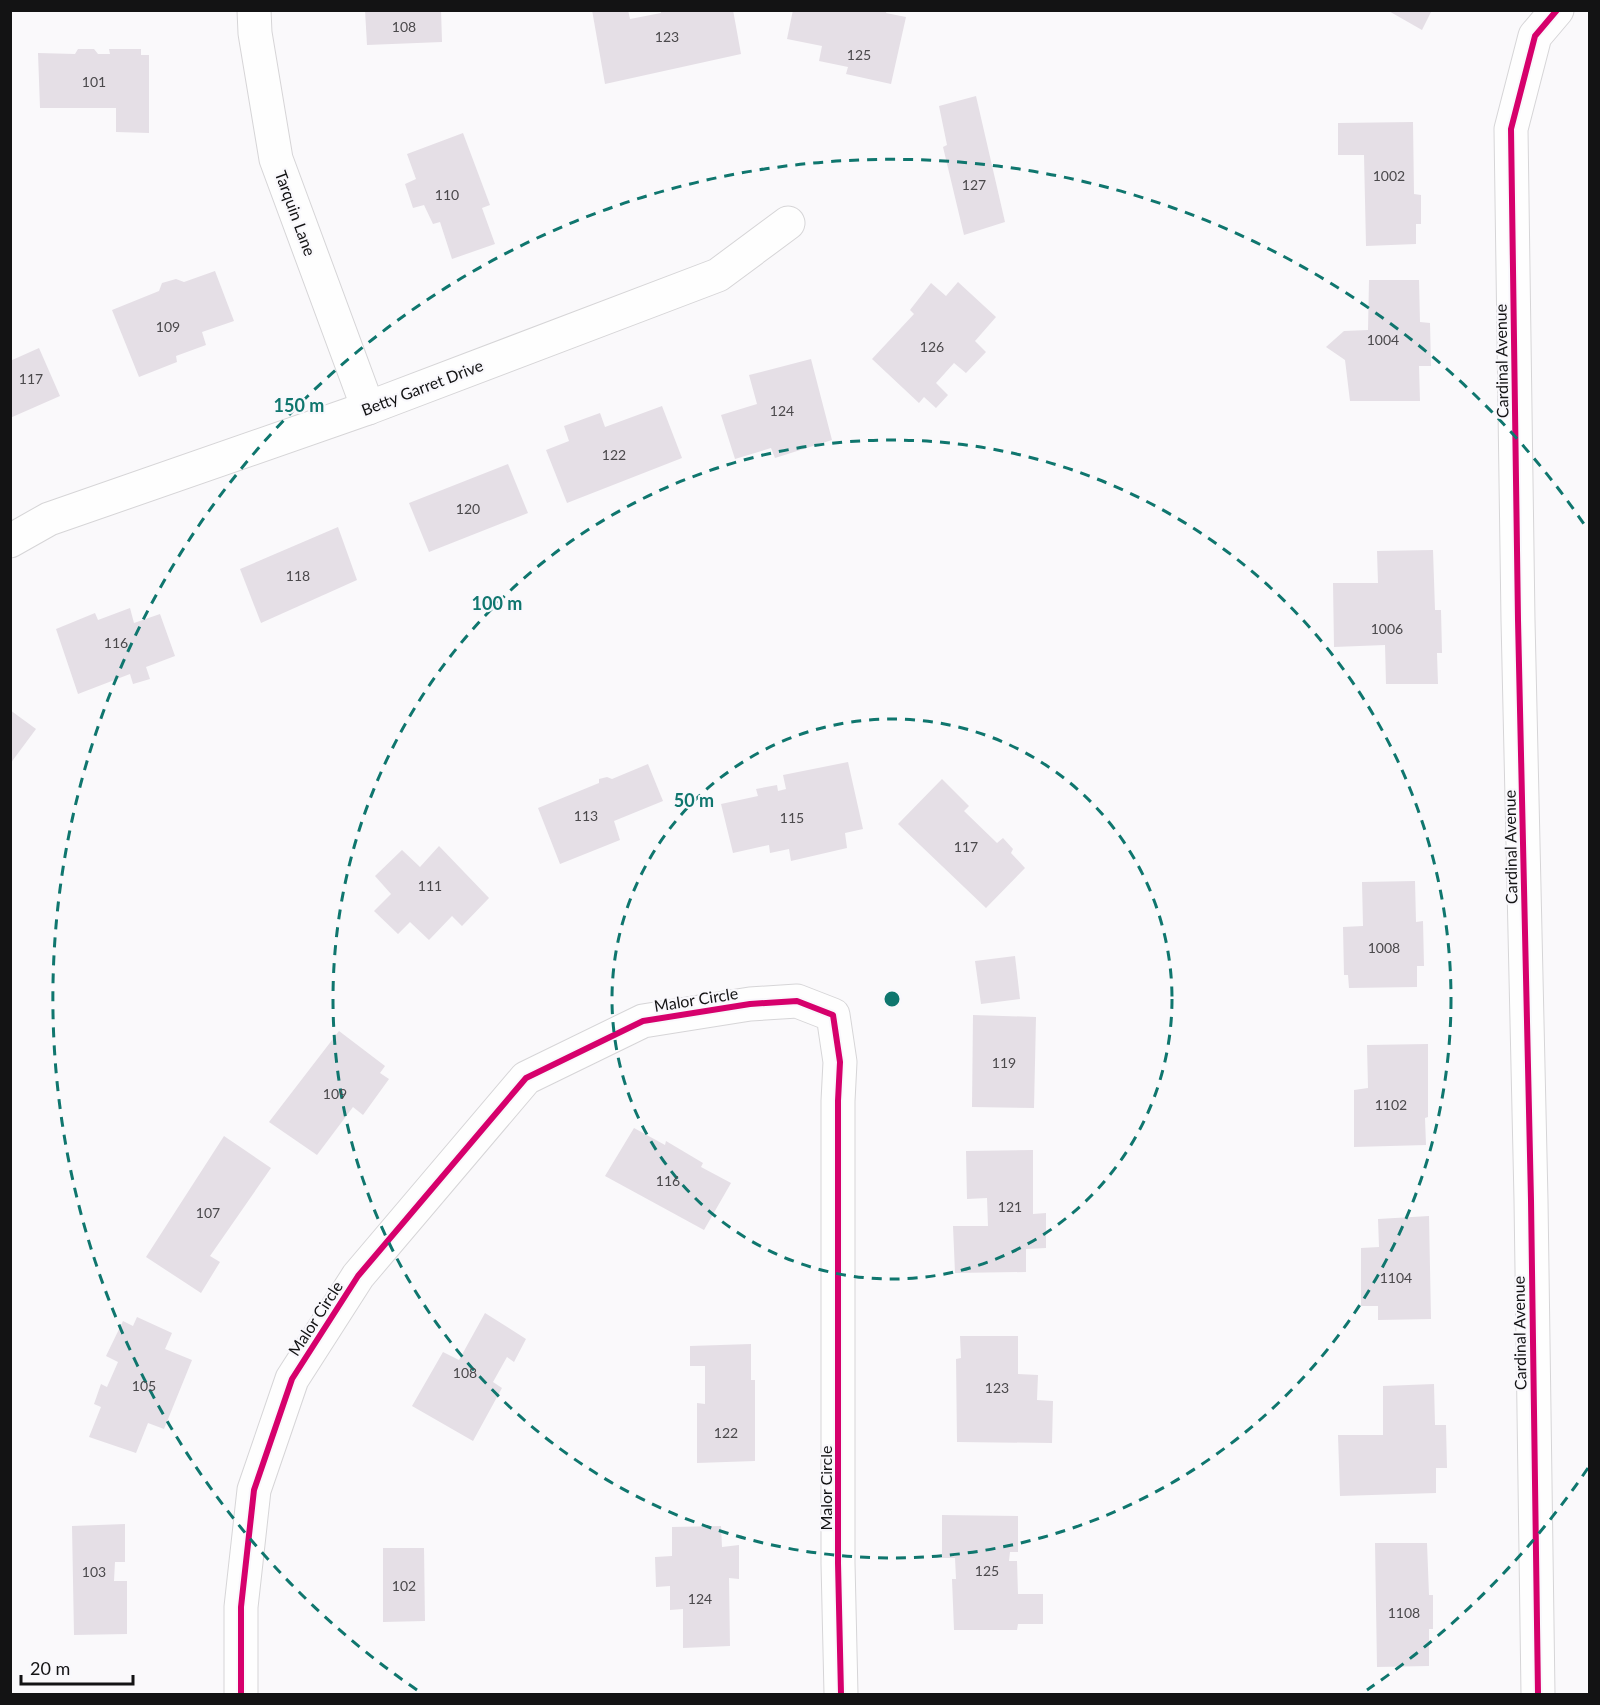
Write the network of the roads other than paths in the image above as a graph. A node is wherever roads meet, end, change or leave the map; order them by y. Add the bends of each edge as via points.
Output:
1 (254, 10) edge
2 (1557, 10) edge
3 (788, 223) dead end
4 (368, 408) junction
5 (10, 541) edge
6 (241, 1695) edge
7 (841, 1695) edge
8 (1538, 1695) edge

1 - 4 street, Tarquin Lane via 276,159
2 - 8 street, Cardinal Avenue via 1535,36 1511,129
3 - 4 street, Betty Garret Drive via 718,275
4 - 5 street, Betty Garret Drive via 49,519
6 - 7 street, Malor Circle via 241,1607 255,1490 292,1379 358,1276 526,1078 643,1021 750,1004 797,1001 832,1015 840,1062

